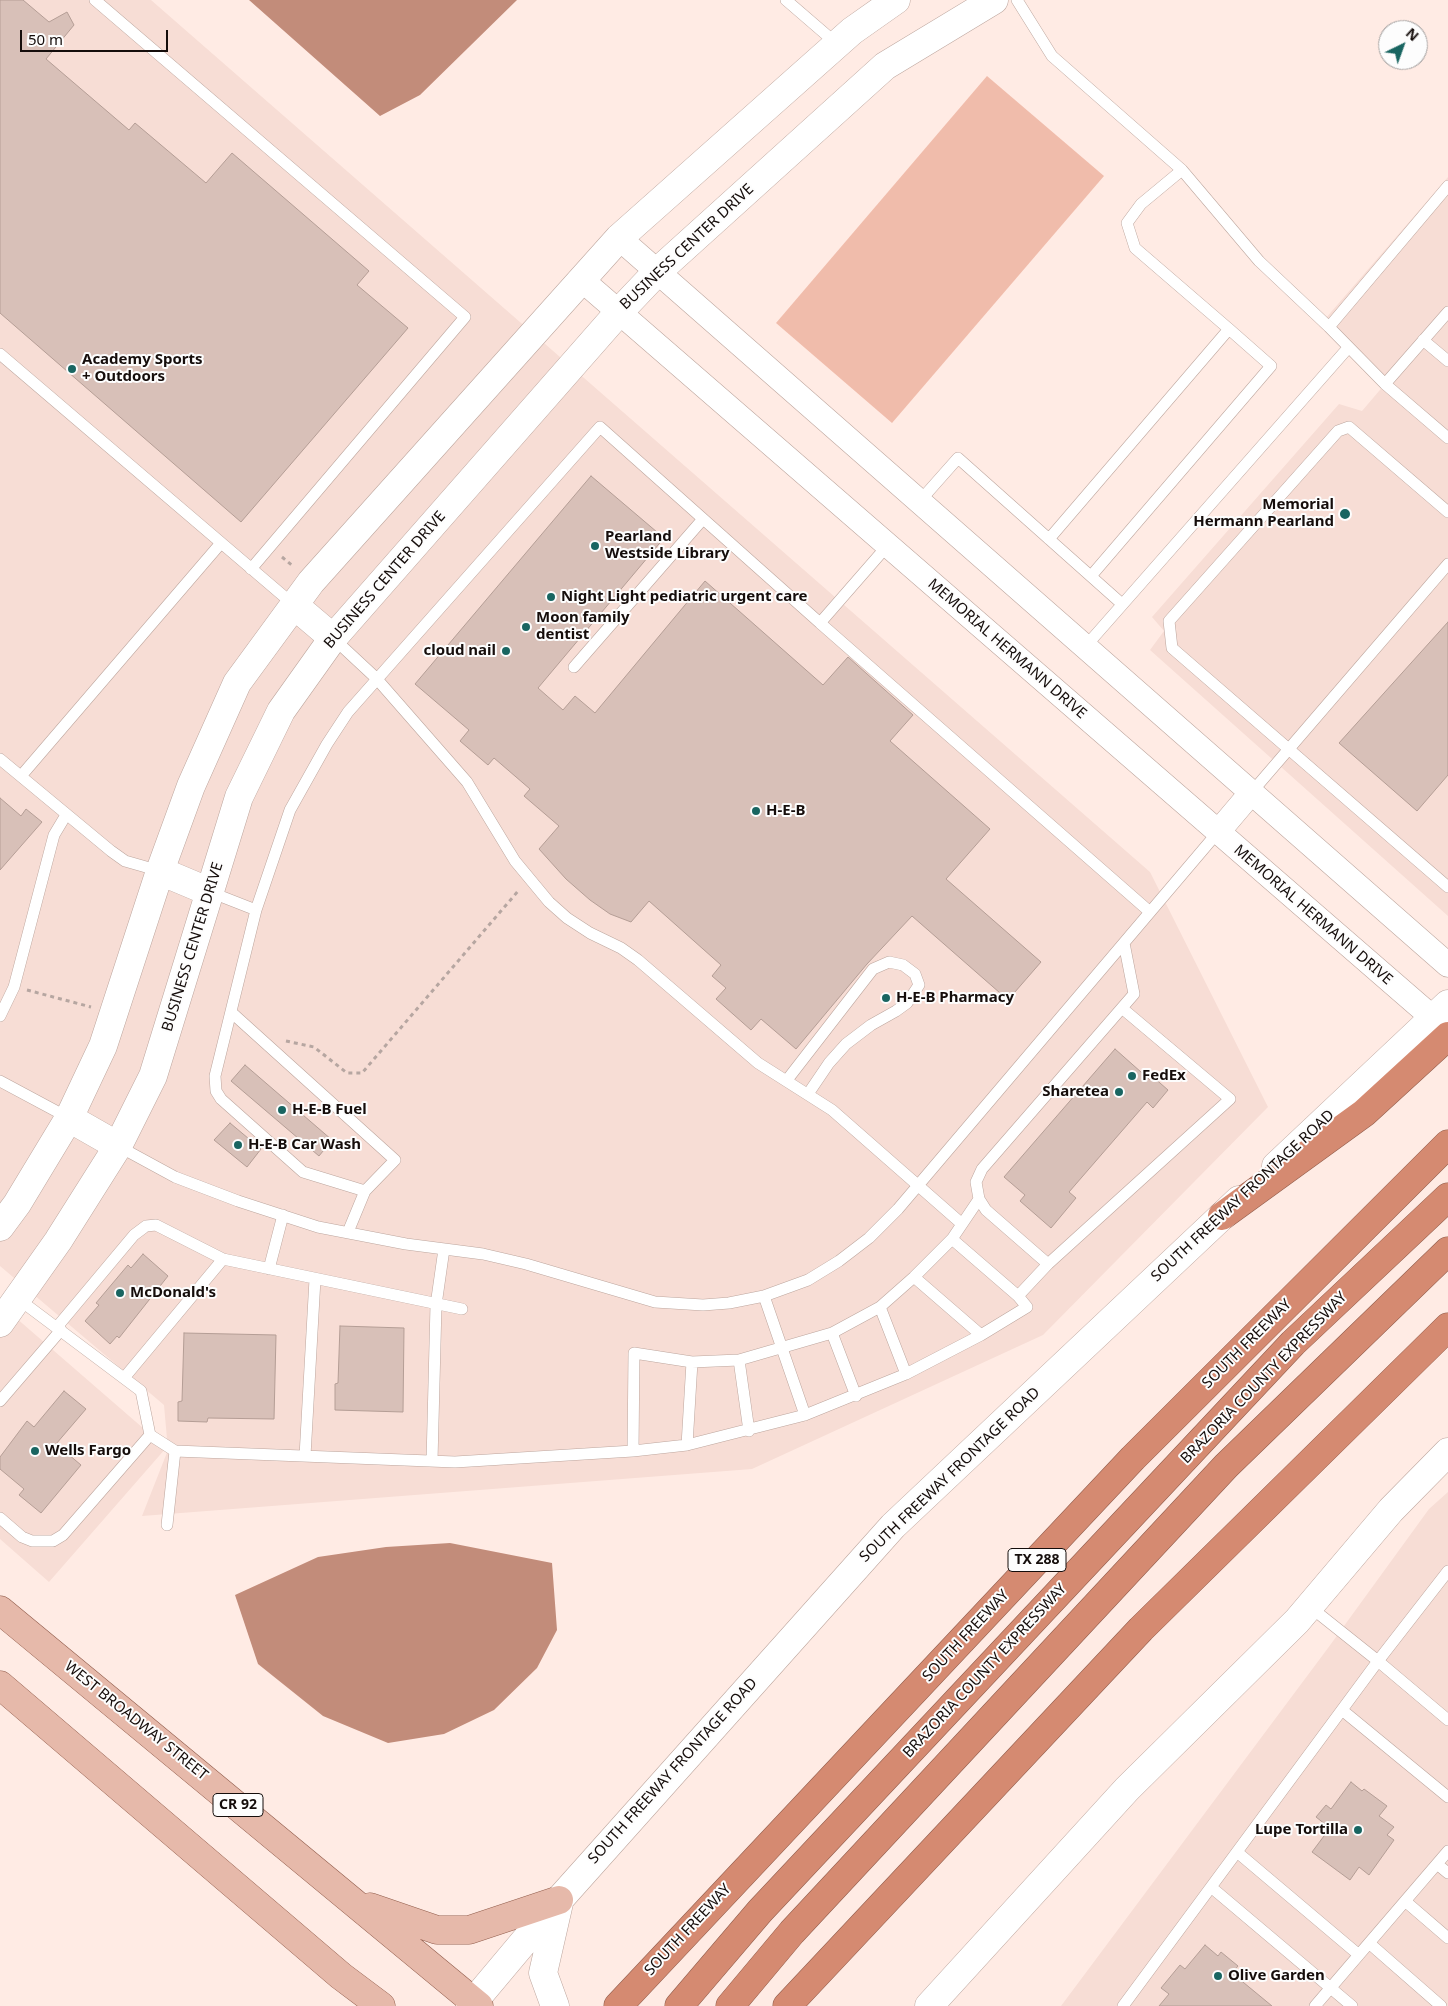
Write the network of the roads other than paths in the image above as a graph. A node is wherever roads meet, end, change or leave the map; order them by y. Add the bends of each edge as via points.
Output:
1 (95, 0) edge
2 (786, 0) edge
3 (896, 0) edge
4 (994, 0) edge
5 (1016, 0) edge
6 (837, 44) junction
7 (1182, 170) junction
8 (1448, 186) edge
9 (619, 238) junction
10 (656, 272) junction
11 (582, 280) junction
12 (620, 310) junction
13 (1448, 312) edge
14 (1329, 327) junction
15 (1230, 329) junction
16 (1423, 340) junction
17 (1348, 348) junction
18 (0, 354) edge
19 (1448, 362) edge
20 (1385, 384) junction
21 (1448, 438) edge
22 (919, 502) junction
23 (1448, 512) edge
24 (704, 519) junction
25 (1049, 540) junction
26 (221, 543) junction
27 (888, 545) junction
28 (1448, 564) edge
29 (251, 569) junction
30 (1091, 576) junction
31 (1122, 604) junction
32 (294, 605) junction
33 (820, 623) junction
34 (333, 638) junction
35 (1085, 647) junction
36 (574, 667) dead end
37 (376, 678) junction
38 (1290, 748) junction
39 (0, 759) edge
40 (21, 776) junction
41 (1251, 793) junction
42 (66, 815) junction
43 (1218, 832) junction
44 (160, 871) junction
45 (1448, 887) edge
46 (210, 892) junction
47 (256, 910) junction
48 (1150, 912) junction
49 (1124, 943) junction
50 (1448, 966) edge
51 (1122, 1009) junction
52 (231, 1012) junction
53 (0, 1016) edge
54 (1443, 1020) edge
55 (787, 1080) junction
56 (0, 1081) edge
57 (808, 1094) junction
58 (69, 1118) junction
59 (1448, 1144) edge
60 (118, 1146) junction
61 (918, 1185) junction
62 (365, 1191) junction
63 (1448, 1197) edge
64 (979, 1199) junction
65 (283, 1215) junction
66 (1222, 1216) joint
67 (962, 1224) junction
68 (0, 1227) edge
69 (348, 1232) junction
70 (952, 1239) junction
71 (444, 1249) junction
72 (1448, 1251) edge
73 (223, 1259) junction
74 (1048, 1264) junction
75 (269, 1269) junction
76 (914, 1277) junction
77 (314, 1279) junction
78 (764, 1296) junction
79 (1018, 1296) junction
80 (18, 1298) junction
81 (436, 1305) junction
82 (880, 1307) junction
83 (462, 1308) dead end
84 (0, 1323) edge
85 (1448, 1327) edge
86 (59, 1328) junction
87 (832, 1332) junction
88 (981, 1335) junction
89 (782, 1349) junction
90 (739, 1360) junction
91 (692, 1362) junction
92 (906, 1374) junction
93 (124, 1378) junction
94 (856, 1396) junction
95 (0, 1401) edge
96 (805, 1415) junction
97 (749, 1431) junction
98 (150, 1435) junction
99 (687, 1446) junction
100 (175, 1451) junction
101 (633, 1451) junction
102 (1448, 1452) edge
103 (305, 1456) junction
104 (432, 1461) junction
105 (0, 1518) edge
106 (168, 1525) dead end
107 (1448, 1570) edge
108 (1309, 1606) junction
109 (0, 1610) edge
110 (1378, 1661) junction
111 (0, 1685) edge
112 (1342, 1710) junction
113 (1448, 1720) edge
114 (1448, 1797) edge
115 (1448, 1851) edge
116 (1237, 1852) junction
117 (1437, 1864) junction
118 (1448, 1873) edge
119 (1211, 1887) junction
120 (559, 1900) junction
121 (1405, 1901) junction
122 (355, 1902) junction
123 (1448, 1938) edge
124 (1369, 1943) junction
125 (1359, 1955) junction
126 (341, 1976) junction
127 (1330, 1988) junction
128 (474, 2005) edge
129 (358, 2006) edge
130 (381, 2006) edge
131 (555, 2006) edge
132 (618, 2006) edge
133 (679, 2006) edge
134 (730, 2006) edge
135 (787, 2006) edge
136 (929, 2006) edge
137 (1123, 2006) edge
138 (1315, 2006) edge
139 (1352, 2006) edge
140 (1441, 2006) edge

1 - 29 lane via 465,317
2 - 6 lane
3 - 6 street
4 - 10 street, BUSINESS CENTER DRIVE via 885,66
5 - 7 lane via 1052,56
6 - 9 street
7 - 14 lane via 1259,261
7 - 15 lane via 1141,204 1127,223 1134,248
8 - 14 lane
9 - 10 street
9 - 11 street
10 - 12 street, BUSINESS CENTER DRIVE
10 - 22 street
11 - 12 street, MEMORIAL HERMANN DRIVE
11 - 32 street via 311,582
12 - 27 street, MEMORIAL HERMANN DRIVE
12 - 34 street, BUSINESS CENTER DRIVE
13 - 16 lane
14 - 17 lane
15 - 25 lane
15 - 30 lane via 1272,366
16 - 19 lane
16 - 20 lane
17 - 20 lane
17 - 31 lane
18 - 26 lane
20 - 21 lane
22 - 25 lane via 958,458
22 - 35 street
23 - 38 lane via 1349,427 1338,431 1169,621 1172,648
24 - 33 lane
24 - 36 lane
24 - 37 lane via 600,428
25 - 30 lane
26 - 29 lane
26 - 40 lane
27 - 33 lane
27 - 43 street, MEMORIAL HERMANN DRIVE
28 - 38 lane
29 - 32 lane
30 - 31 lane
31 - 35 lane
32 - 34 street
32 - 44 street via 236,683 191,786
33 - 48 lane
34 - 37 lane
34 - 46 street, BUSINESS CENTER DRIVE via 281,711 239,797
35 - 41 street
37 - 47 lane via 327,744 290,810
37 - 55 lane via 467,782 528,880 567,918 638,960 758,1063
38 - 41 lane
38 - 45 lane
39 - 40 lane
40 - 42 lane
41 - 43 street
41 - 50 street
42 - 44 lane via 125,861
42 - 53 lane via 54,835 14,987
43 - 48 lane
43 - 54 street, MEMORIAL HERMANN DRIVE
44 - 46 street
44 - 58 street via 103,1046
46 - 47 lane
46 - 60 street, BUSINESS CENTER DRIVE via 153,1076
47 - 52 lane
48 - 49 lane
49 - 51 lane via 1134,994
49 - 61 lane
51 - 64 lane via 982,1169 976,1182
51 - 74 lane via 1230,1100
52 - 62 lane via 395,1160
52 - 62 lane via 215,1076 216,1090 221,1098 303,1172
54 - 66 highway via 1364,1113
55 - 57 lane
55 - 57 lane via 873,969 890,962 915,974 920,985 907,1003 871,1024 846,1044
56 - 58 lane
57 - 61 lane via 832,1110
58 - 60 street
58 - 68 street
59 - 132 highway, SOUTH FREEWAY / TX 288 via 1133,1458
60 - 65 lane via 175,1177
60 - 80 street, BUSINESS CENTER DRIVE
61 - 67 lane
61 - 78 lane via 869,1238 839,1261 808,1280
62 - 69 lane
63 - 133 highway, BRAZORIA COUNTY EXPRESSWAY via 1293,1343 760,1911
64 - 67 lane
64 - 74 lane via 986,1210
65 - 69 lane via 318,1227
65 - 75 lane
66 - 120 street, SOUTH FREEWAY FRONTAGE ROAD via 893,1526
67 - 70 lane
69 - 71 lane
70 - 76 lane
70 - 79 lane
71 - 78 lane via 526,1264 655,1302 703,1305
71 - 81 lane
72 - 134 highway via 1226,1466 792,1932
73 - 75 lane
73 - 86 lane via 156,1226 146,1226 134,1235
73 - 93 lane
74 - 79 lane
75 - 77 lane
76 - 82 lane
76 - 88 lane
77 - 81 lane
77 - 103 lane
78 - 89 lane
79 - 88 lane via 1026,1307
80 - 84 street, BUSINESS CENTER DRIVE
80 - 86 lane
81 - 83 lane
81 - 104 lane
82 - 87 lane
82 - 92 lane
85 - 135 highway via 1141,1629
86 - 93 lane
86 - 95 lane
87 - 89 lane
87 - 94 lane
88 - 92 lane
89 - 90 lane
89 - 96 lane
90 - 91 lane
90 - 97 lane
91 - 99 lane
91 - 101 lane via 634,1353
92 - 94 lane
93 - 98 lane via 141,1391
94 - 96 lane
96 - 97 lane
97 - 99 lane
98 - 100 lane
98 - 105 lane via 63,1535 54,1541 32,1541 22,1537
99 - 101 lane
100 - 103 lane
100 - 106 lane
101 - 104 lane
102 - 108 street via 1391,1510
103 - 104 lane
107 - 110 lane
108 - 110 lane
108 - 136 street via 1127,1789
109 - 122 main road, WEST BROADWAY STREET / CR 92
110 - 112 lane
110 - 113 lane
111 - 126 main road
112 - 114 lane
112 - 116 lane
115 - 117 lane
116 - 119 lane
116 - 125 lane
117 - 118 lane
117 - 121 lane
119 - 127 lane
119 - 137 lane
120 - 122 main road via 469,1930 437,1930
120 - 128 street, SOUTH FREEWAY FRONTAGE ROAD
120 - 131 street via 543,1974
121 - 123 lane
121 - 124 lane
122 - 128 main road, WEST BROADWAY STREET / CR 92
124 - 125 lane
124 - 140 lane
125 - 127 lane
126 - 129 main road
126 - 130 main road
127 - 138 lane
127 - 139 lane

